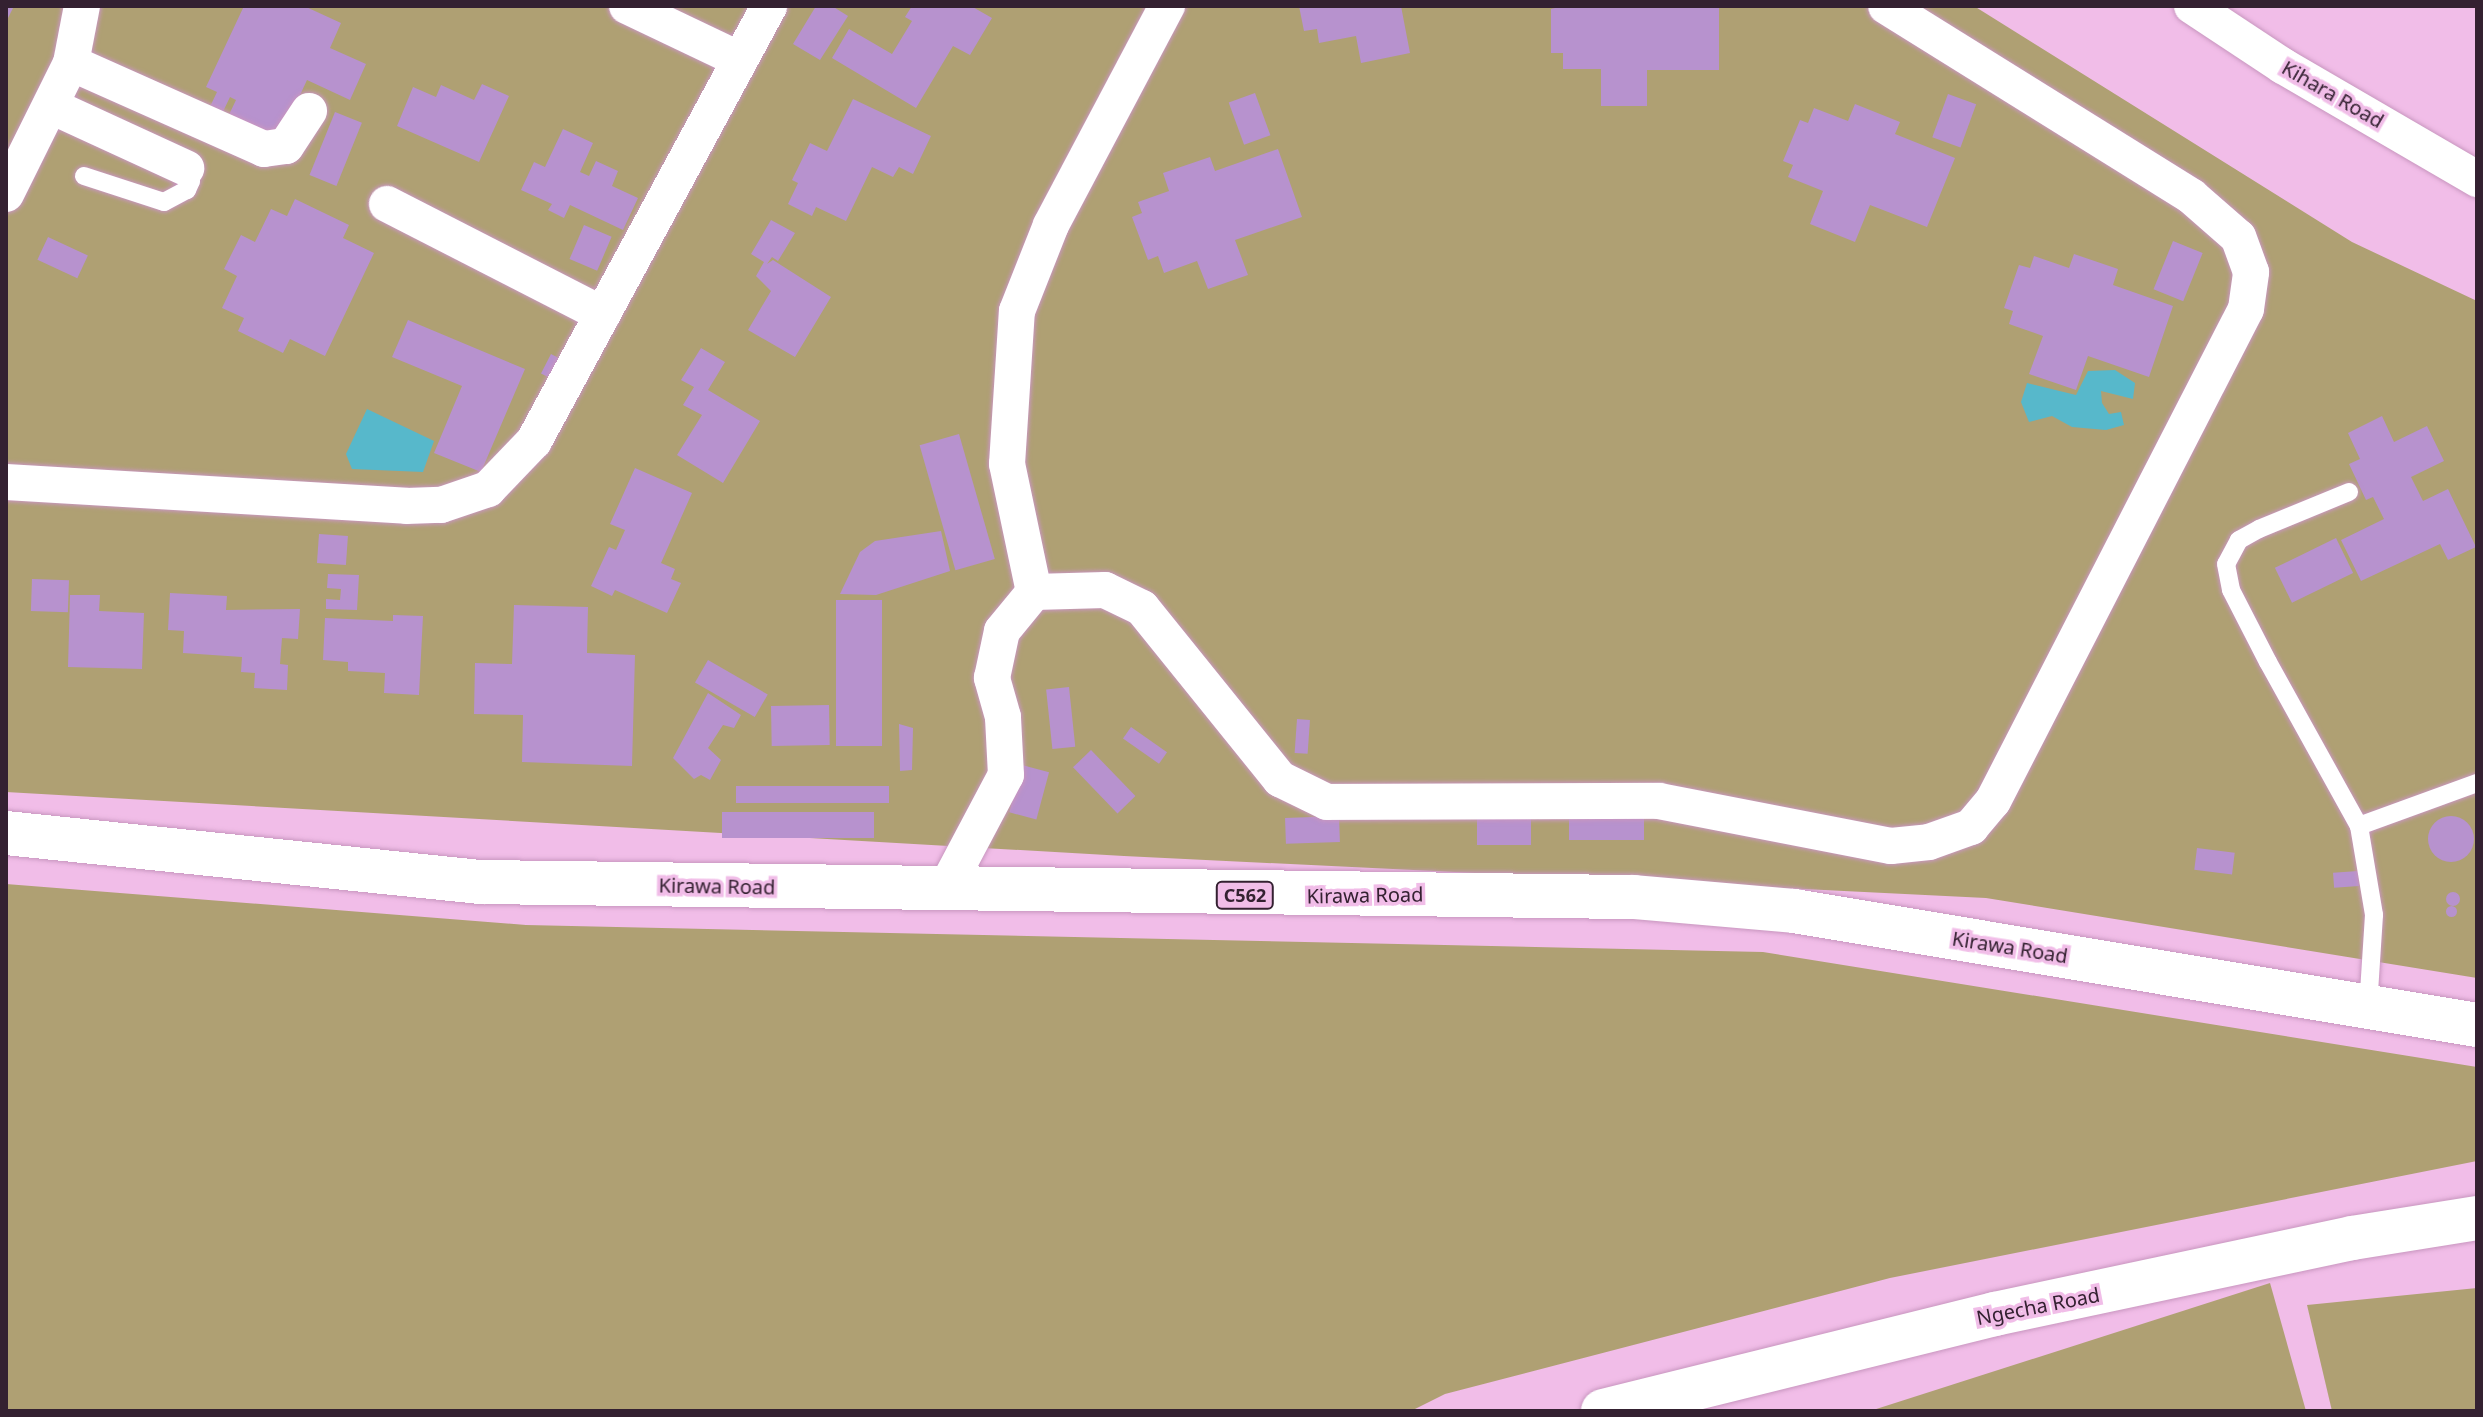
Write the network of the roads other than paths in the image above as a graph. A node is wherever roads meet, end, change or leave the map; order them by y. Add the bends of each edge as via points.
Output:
1 (82, 6) edge
2 (627, 6) edge
3 (769, 6) edge
4 (1167, 6) edge
5 (1886, 6) edge
6 (2192, 6) edge
7 (740, 60) junction
8 (71, 63) junction
9 (51, 106) junction
10 (309, 111) dead end
11 (186, 168) joint
12 (84, 176) dead end
13 (2477, 179) edge
14 (6, 194) edge
15 (387, 204) dead end
16 (602, 314) junction
17 (6, 482) edge
18 (2349, 492) dead end
19 (1034, 592) junction
20 (2477, 783) edge
21 (2359, 826) junction
22 (6, 833) edge
23 (945, 890) junction
24 (2368, 1008) junction
25 (2477, 1025) edge
26 (2477, 1218) edge
27 (1603, 1411) edge

1 - 8 street
2 - 7 street
3 - 7 street
4 - 19 street via 1051,225 1017,311 1007,464
5 - 19 street via 2191,196 2238,237 2251,272 2246,309 1993,801 1971,827 1929,842 1891,846 1659,801 1327,802 1280,779 1142,608 1105,590
6 - 13 street, Kihara Road via 2283,66
7 - 16 street
8 - 9 street
8 - 10 street via 264,149 286,146
9 - 11 street
9 - 14 street
11 - 12 lane via 191,181 187,190 164,202
15 - 16 street
16 - 17 street via 534,441 502,479 470,498 406,506
18 - 21 lane via 2239,540 2226,564 2231,590
19 - 23 street via 1002,631 992,678 1003,717 1006,775
20 - 21 lane
21 - 24 lane via 2374,915
22 - 23 main road, Kirawa Road / C562 via 481,882
23 - 24 main road, Kirawa Road / C562 via 1688,902 1794,911
24 - 25 main road, Kirawa Road / C562
26 - 27 main road, Ngecha Road via 2352,1238 1995,1314

